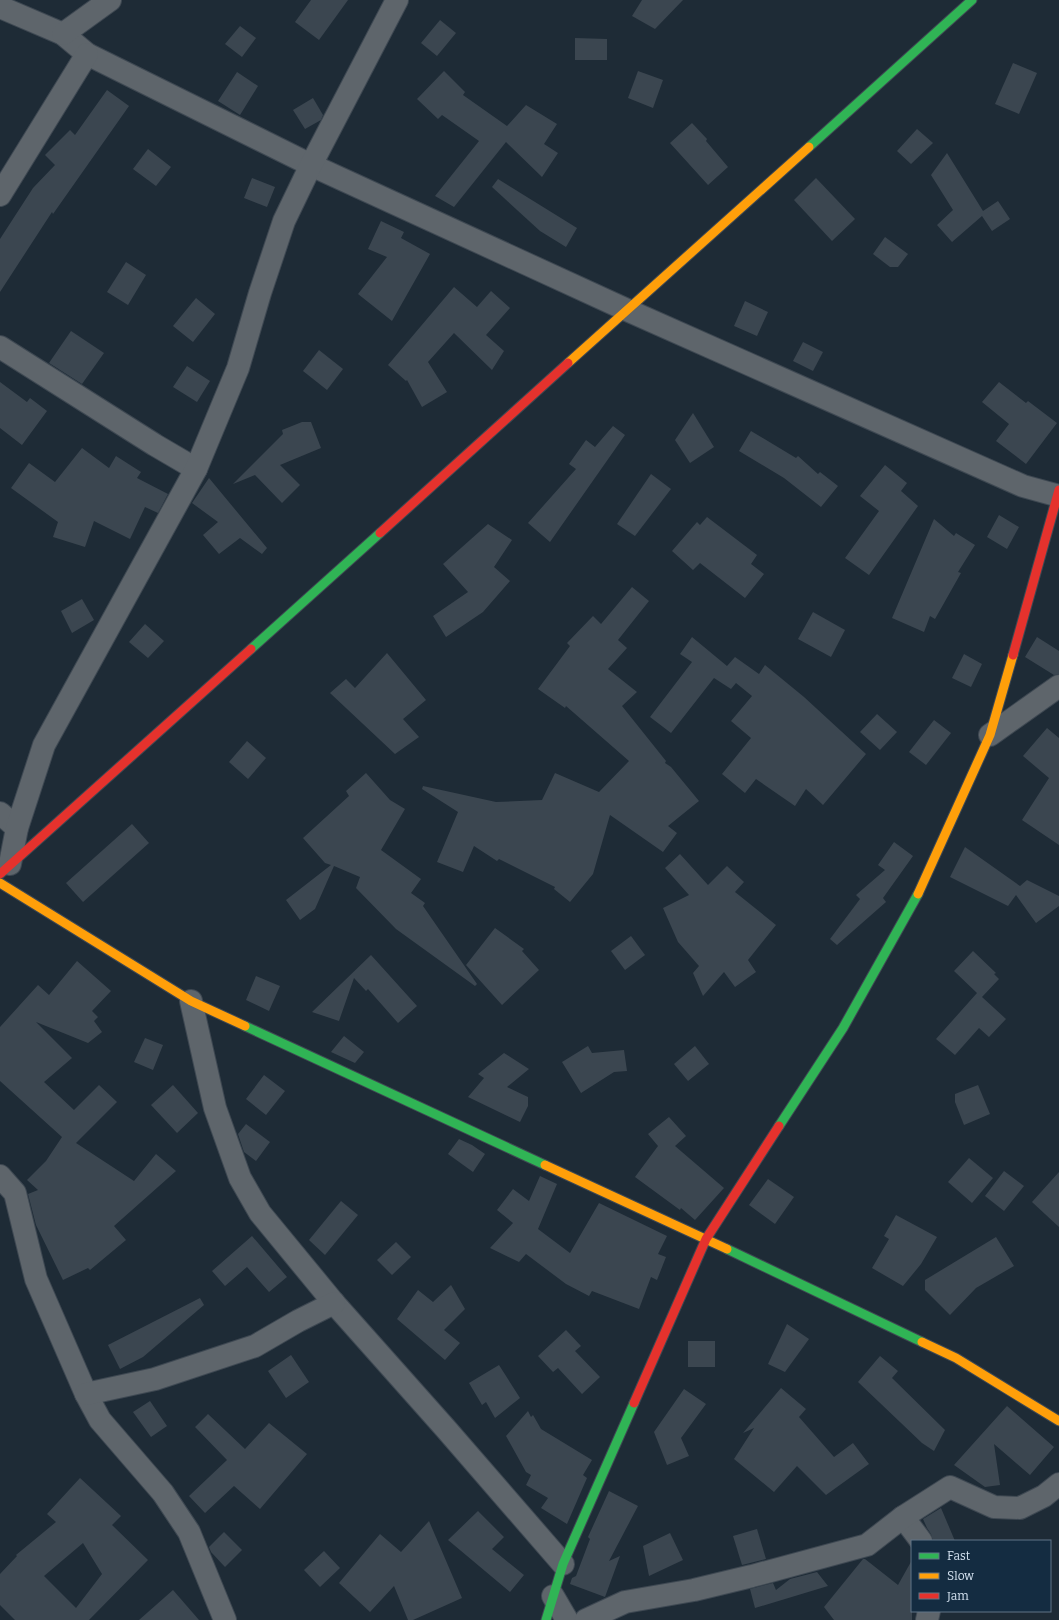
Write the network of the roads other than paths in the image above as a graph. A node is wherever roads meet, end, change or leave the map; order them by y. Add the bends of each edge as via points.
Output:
1 (110, 0) edge
2 (397, 0) edge
3 (972, 0) edge
4 (0, 7) edge
5 (62, 34) junction
6 (87, 54) junction
7 (311, 165) junction
8 (0, 195) edge
9 (627, 310) junction
10 (0, 347) edge
11 (196, 469) junction
12 (1058, 494) edge
13 (1059, 686) edge
14 (990, 735) junction
15 (0, 813) edge
16 (17, 828) junction
17 (5, 869) edge
18 (0, 884) edge
19 (191, 1001) junction
20 (0, 1176) edge
21 (706, 1239) junction
22 (334, 1303) junction
23 (86, 1394) junction
24 (1059, 1421) edge
25 (1059, 1484) edge
26 (903, 1517) junction
27 (920, 1540) edge
28 (563, 1564) junction
29 (553, 1596) junction
30 (225, 1620) edge
31 (546, 1620) edge
32 (567, 1620) edge
33 (586, 1620) edge

1 - 5 street
2 - 7 street
3 - 9 street
4 - 5 street
5 - 6 street
6 - 7 street
6 - 8 street
7 - 9 street
7 - 11 street via 284,221 238,368
9 - 12 street via 1023,486
9 - 17 street
10 - 11 street
11 - 16 street via 44,745
12 - 14 street
13 - 14 street
14 - 21 street via 922,888 843,1028
15 - 16 street
16 - 17 street
18 - 19 street
19 - 21 street
19 - 22 street via 215,1108 240,1178 260,1213
20 - 23 street via 15,1194 36,1279
21 - 24 street via 956,1358
21 - 28 street
22 - 23 street via 255,1346 155,1379
22 - 28 street
23 - 30 street via 100,1420 163,1493 189,1532
25 - 26 street via 1044,1496 1020,1508 994,1507 950,1487
26 - 27 street
26 - 33 street via 867,1545 694,1590 625,1602
28 - 29 street
29 - 31 street
29 - 32 street

